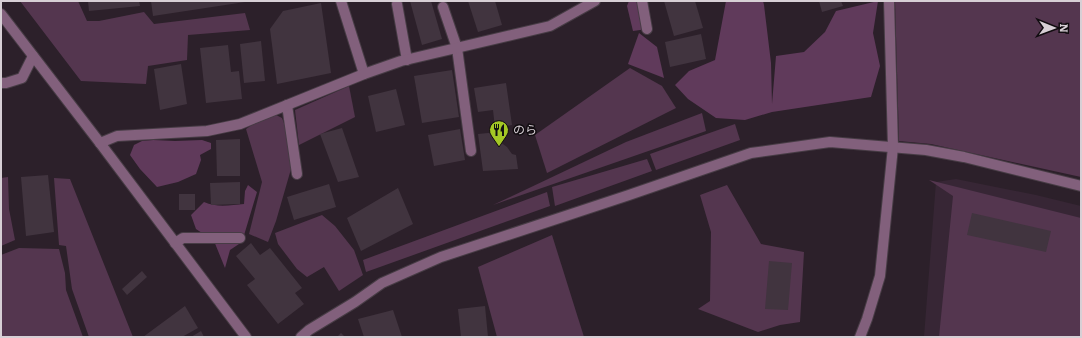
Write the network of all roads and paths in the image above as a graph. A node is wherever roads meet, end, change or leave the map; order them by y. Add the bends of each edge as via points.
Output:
1 (341, 1) edge
2 (594, 1) edge
3 (642, 1) edge
4 (889, 1) edge
5 (397, 4) dead end
6 (443, 7) dead end
7 (1, 14) edge
8 (647, 29) dead end
9 (457, 48) junction
10 (33, 56) junction
11 (407, 60) junction
12 (364, 74) junction
13 (1, 83) edge
14 (287, 105) junction
15 (100, 143) junction
16 (893, 148) junction
17 (472, 151) dead end
18 (297, 174) dead end
19 (1081, 186) edge
20 (240, 238) dead end
21 (175, 243) junction
22 (246, 337) edge
23 (301, 337) edge
24 (860, 337) edge

1 - 12 street
2 - 9 street via 550,26
3 - 8 street
4 - 16 street
5 - 11 street
6 - 9 street
7 - 10 street
9 - 11 street
9 - 17 street
10 - 13 street via 22,78
10 - 15 street
11 - 12 street
12 - 14 street
14 - 15 street via 240,124 206,131 117,136
14 - 18 street
15 - 21 street
16 - 19 street via 926,150 964,157
16 - 23 street via 830,142 751,153 421,265 382,283
16 - 24 street via 880,276
20 - 21 street via 183,238
21 - 22 street

